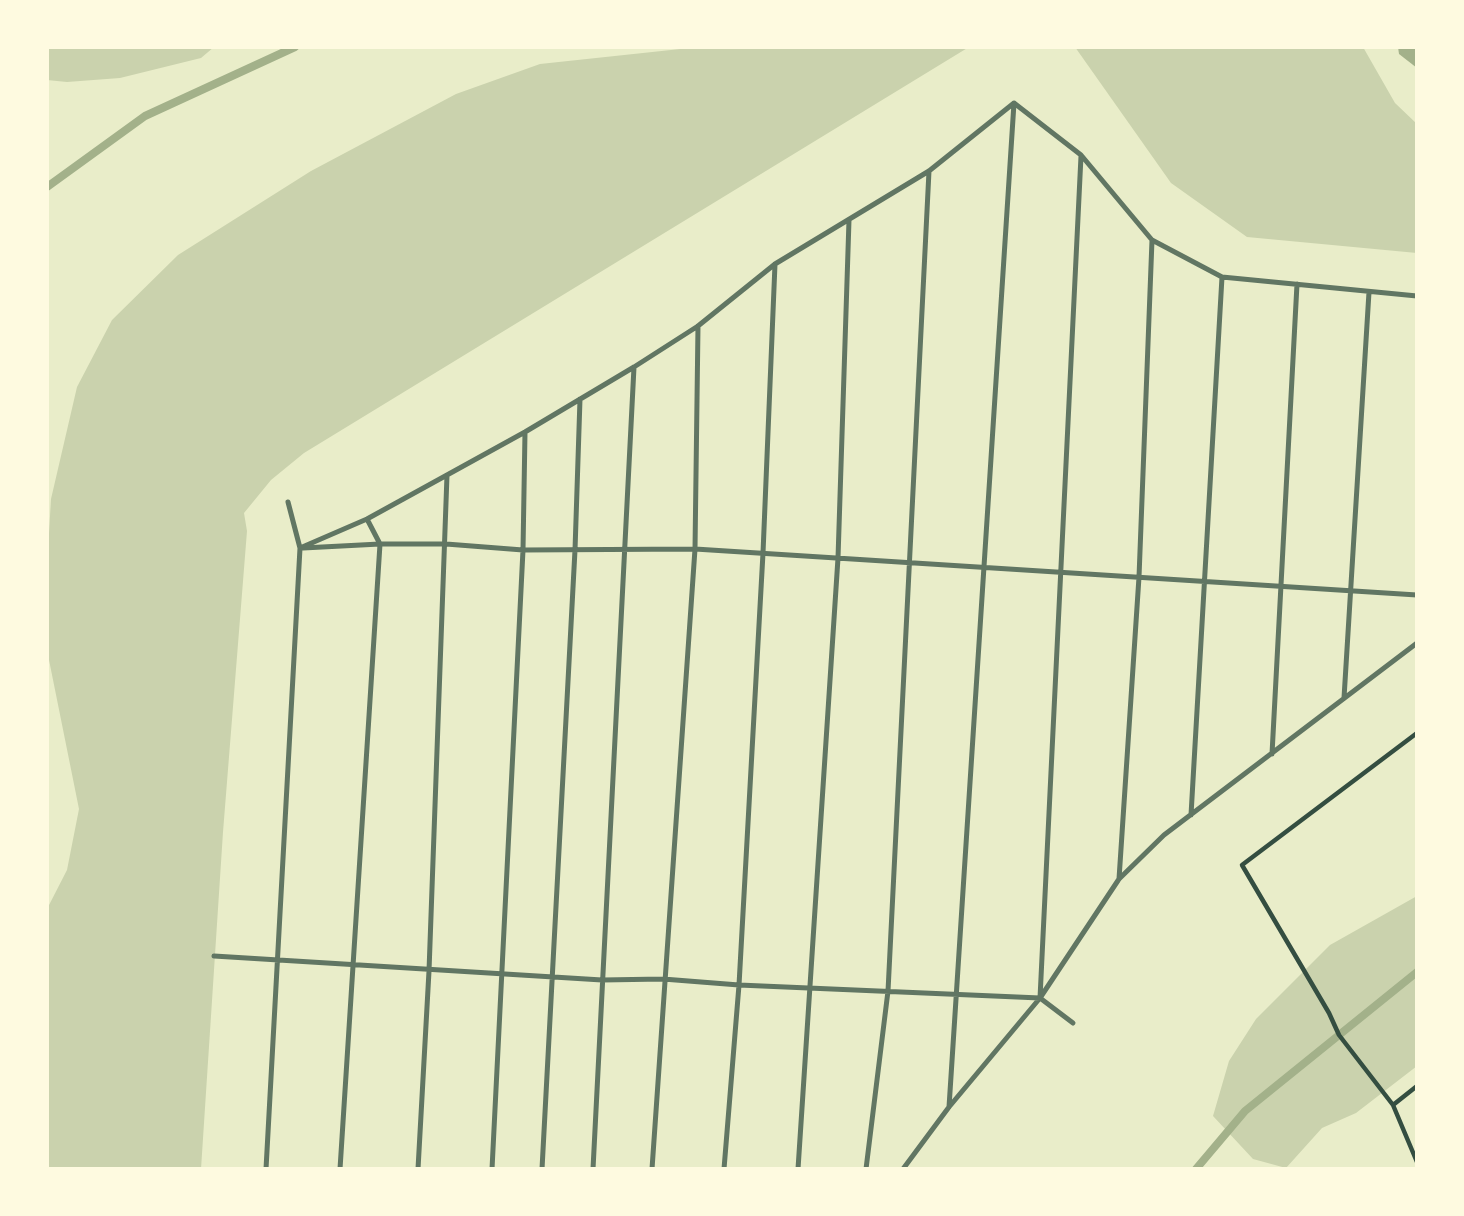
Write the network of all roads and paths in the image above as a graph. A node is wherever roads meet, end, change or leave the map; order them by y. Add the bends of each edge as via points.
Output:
1 (1014, 103) junction
2 (1082, 155) junction
3 (929, 171) junction
4 (849, 220) junction
5 (1152, 240) junction
6 (775, 264) junction
7 (1222, 277) junction
8 (1297, 284) junction
9 (1369, 292) junction
10 (1417, 296) edge
11 (698, 326) junction
12 (634, 367) junction
13 (580, 399) junction
14 (525, 432) junction
15 (447, 475) junction
16 (288, 502) dead end
17 (367, 519) junction
18 (380, 544) junction
19 (446, 544) junction
20 (300, 548) junction
21 (695, 549) junction
22 (523, 550) junction
23 (575, 550) junction
24 (624, 551) junction
25 (763, 554) junction
26 (838, 558) junction
27 (909, 562) junction
28 (983, 567) junction
29 (1061, 572) junction
30 (1139, 578) junction
31 (1206, 582) junction
32 (1279, 586) junction
33 (1353, 591) junction
34 (1417, 595) edge
35 (1417, 643) edge
36 (1344, 698) junction
37 (1417, 733) edge
38 (1272, 754) junction
39 (1191, 815) junction
40 (1119, 879) junction
41 (214, 956) dead end
42 (278, 961) junction
43 (352, 966) junction
44 (429, 971) junction
45 (503, 974) junction
46 (553, 977) junction
47 (663, 979) junction
48 (602, 980) junction
49 (739, 985) junction
50 (809, 988) junction
51 (888, 991) junction
52 (957, 995) junction
53 (1040, 998) junction
54 (1073, 1023) dead end
55 (1417, 1086) edge
56 (1393, 1105) junction
57 (949, 1107) junction
58 (1417, 1161) edge
59 (267, 1169) edge
60 (340, 1169) edge
61 (418, 1169) edge
62 (492, 1169) edge
63 (542, 1169) edge
64 (593, 1169) edge
65 (652, 1169) edge
66 (724, 1169) edge
67 (798, 1169) edge
68 (866, 1169) edge
69 (903, 1169) edge

1 - 2 lane
1 - 3 lane
1 - 28 lane
2 - 5 lane
2 - 29 lane
3 - 4 lane
3 - 27 lane
4 - 6 lane
4 - 26 lane
5 - 7 lane
5 - 30 lane
6 - 11 lane
6 - 25 lane
7 - 8 lane
7 - 31 lane
8 - 9 lane
8 - 32 lane
9 - 10 lane
9 - 33 lane
11 - 12 lane
11 - 21 lane
12 - 13 lane
12 - 24 lane
13 - 14 lane
13 - 23 lane
14 - 15 lane
14 - 22 lane
15 - 17 lane
15 - 19 lane
16 - 20 lane
17 - 18 lane
17 - 20 lane
18 - 19 lane
18 - 20 lane
18 - 43 lane
19 - 22 lane
19 - 44 lane
20 - 42 lane
21 - 24 lane
21 - 25 lane
21 - 47 lane
22 - 23 lane
22 - 45 lane
23 - 24 lane
23 - 46 lane
24 - 48 lane
25 - 26 lane
25 - 49 lane
26 - 27 lane
26 - 50 lane
27 - 28 lane
27 - 51 lane
28 - 29 lane
28 - 52 lane
29 - 30 lane
29 - 53 lane
30 - 31 lane
30 - 40 lane
31 - 32 lane
31 - 39 lane
32 - 33 lane
32 - 38 lane
33 - 34 lane
33 - 36 lane
35 - 36 lane
36 - 38 lane
37 - 56 path via 1242,865 1339,1035
38 - 39 lane
39 - 40 lane
40 - 53 lane
41 - 42 lane
42 - 43 lane
42 - 59 lane
43 - 44 lane
43 - 60 lane
44 - 45 lane
44 - 61 lane
45 - 46 lane
45 - 62 lane
46 - 48 lane
46 - 63 lane
47 - 48 lane
47 - 49 lane
47 - 65 lane
48 - 64 lane
49 - 50 lane
49 - 66 lane
50 - 51 lane
50 - 67 lane
51 - 52 lane
51 - 68 lane
52 - 53 lane
52 - 57 lane
53 - 54 lane
53 - 57 lane
55 - 56 path
56 - 58 path
57 - 69 lane

